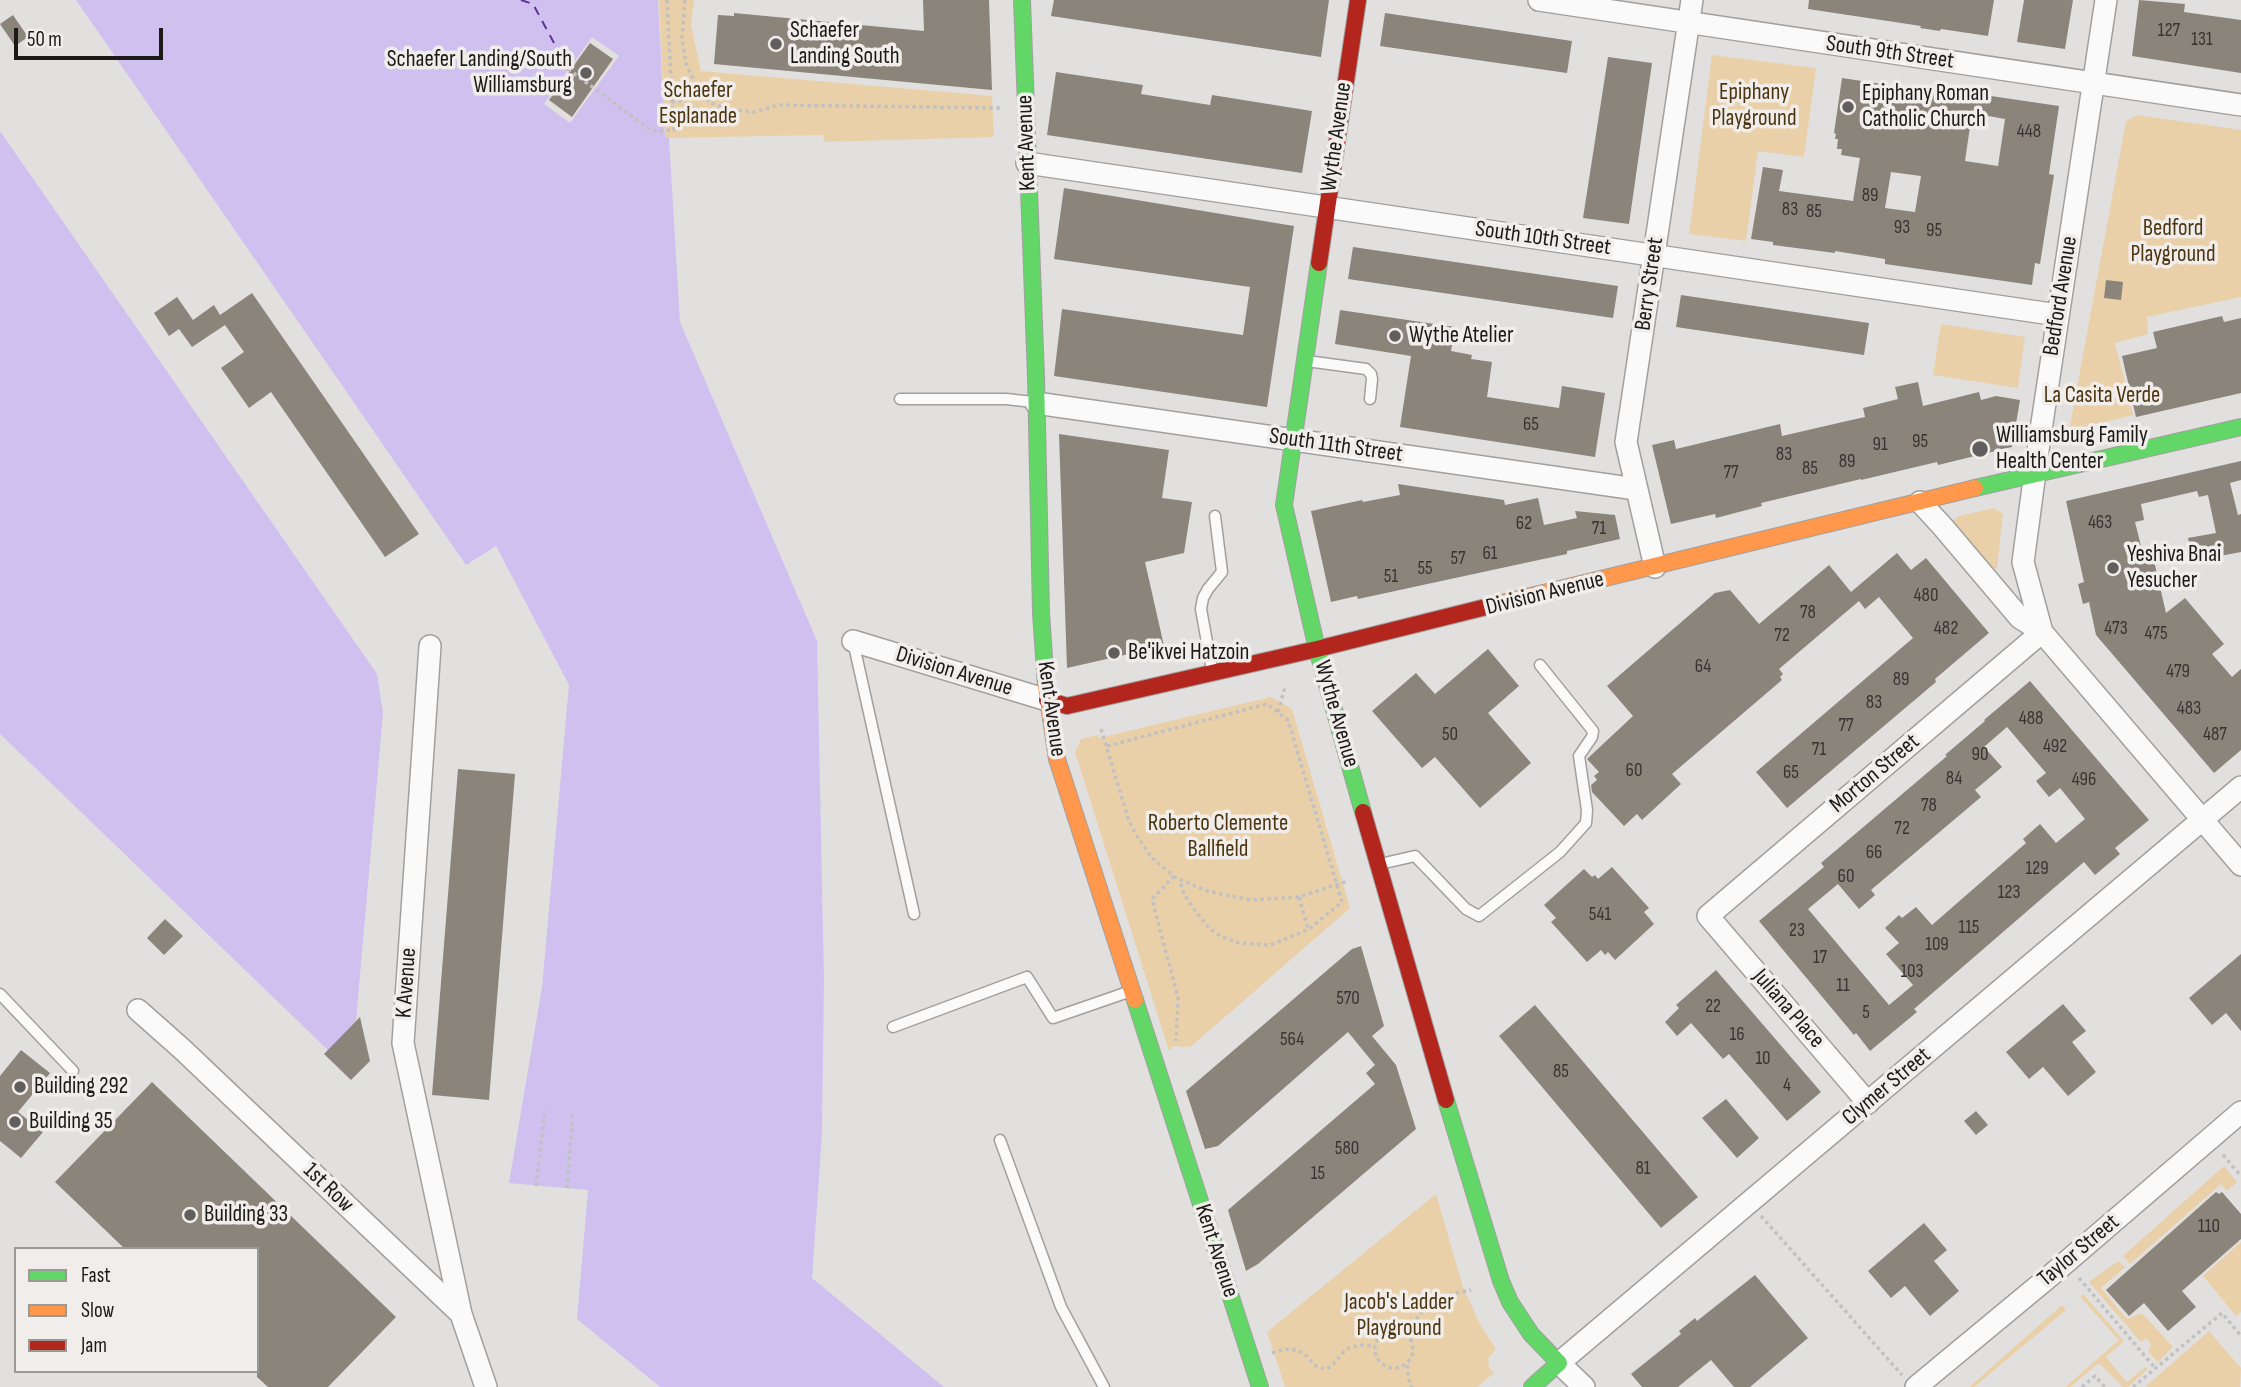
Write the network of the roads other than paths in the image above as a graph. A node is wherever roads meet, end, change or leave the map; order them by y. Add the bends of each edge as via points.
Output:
1 (1022, 0) edge
2 (1358, 0) edge
3 (1539, 0) edge
4 (1692, 0) edge
5 (2106, 0) edge
6 (1689, 23) junction
7 (2094, 83) junction
8 (2241, 105) edge
9 (1027, 163) junction
10 (1327, 207) junction
11 (1654, 256) junction
12 (2058, 316) junction
13 (1304, 360) junction
14 (900, 399) dead end
15 (1370, 399) dead end
16 (1036, 402) junction
17 (2241, 428) edge
18 (1292, 440) junction
19 (2035, 473) junction
20 (1636, 489) junction
21 (1920, 502) junction
22 (1215, 516) dead end
23 (1655, 567) junction
24 (2042, 632) junction
25 (853, 641) joint
26 (430, 646) dead end
27 (1317, 649) junction
28 (1540, 665) dead end
29 (1212, 673) junction
30 (1047, 700) junction
31 (2241, 787) edge
32 (2202, 820) junction
33 (1379, 864) junction
34 (2241, 865) edge
35 (914, 914) dead end
36 (1708, 916) joint
37 (1131, 991) junction
38 (0, 995) edge
39 (138, 1010) dead end
40 (893, 1027) dead end
41 (73, 1071) dead end
42 (1868, 1103) junction
43 (2241, 1112) edge
44 (1000, 1140) dead end
45 (461, 1314) junction
46 (1559, 1363) junction
47 (1910, 1382) edge
48 (486, 1387) edge
49 (1104, 1387) edge
50 (1260, 1387) edge
51 (1532, 1387) edge
52 (1584, 1387) edge

1 - 9 main road, Kent Avenue
2 - 10 main road, Wythe Avenue
3 - 6 street, South 9th Street
4 - 6 street, Berry Street
5 - 7 street, Bedford Avenue
6 - 7 street, South 9th Street
6 - 11 street, Berry Street
7 - 8 street, South 9th Street
7 - 12 street, Bedford Avenue
9 - 10 street, South 10th Street
9 - 16 main road, Kent Avenue
10 - 11 street, South 10th Street
10 - 13 main road, Wythe Avenue
11 - 12 street, South 10th Street
11 - 20 street, Berry Street via 1626,442
12 - 19 street, Bedford Avenue
13 - 15 lane via 1366,369 1372,379
13 - 18 main road, Wythe Avenue
14 - 16 lane
16 - 18 street, South 11th Street
16 - 30 main road, Kent Avenue
17 - 19 main road, Division Avenue
18 - 20 street, South 11th Street
18 - 27 main road, Wythe Avenue via 1284,505
19 - 21 main road, Division Avenue
19 - 24 street, Bedford Avenue via 2023,562
20 - 23 street, Berry Street
21 - 23 main road, Division Avenue
21 - 24 street, Bedford Avenue via 2020,618
22 - 29 lane via 1222,572 1208,589 1201,609
23 - 27 main road, Division Avenue
24 - 32 street, Bedford Avenue
24 - 36 street, Morton Street
25 - 30 street, Division Avenue
25 - 35 lane
26 - 45 street, K Avenue via 403,1044
27 - 29 main road, Division Avenue
27 - 33 main road, Wythe Avenue
28 - 33 lane via 1594,731 1579,756 1586,823 1560,852 1479,916 1466,909 1415,856
29 - 30 main road, Division Avenue via 1067,706
30 - 37 main road, Kent Avenue via 1057,760
31 - 32 street, Clymer Street
32 - 34 street, Bedford Avenue
32 - 42 street, Clymer Street
33 - 46 main road, Wythe Avenue via 1501,1281 1531,1334
36 - 42 street, Juliana Place
37 - 40 lane via 1053,1018 1027,978
37 - 50 main road, Kent Avenue
38 - 41 lane
39 - 45 street, 1st Row
42 - 46 street, Clymer Street
43 - 47 street, Taylor Street via 2050,1276
44 - 49 lane via 1061,1307
45 - 48 street, 1st Row
46 - 51 main road, Clymer Street
46 - 52 street, Wythe Avenue

